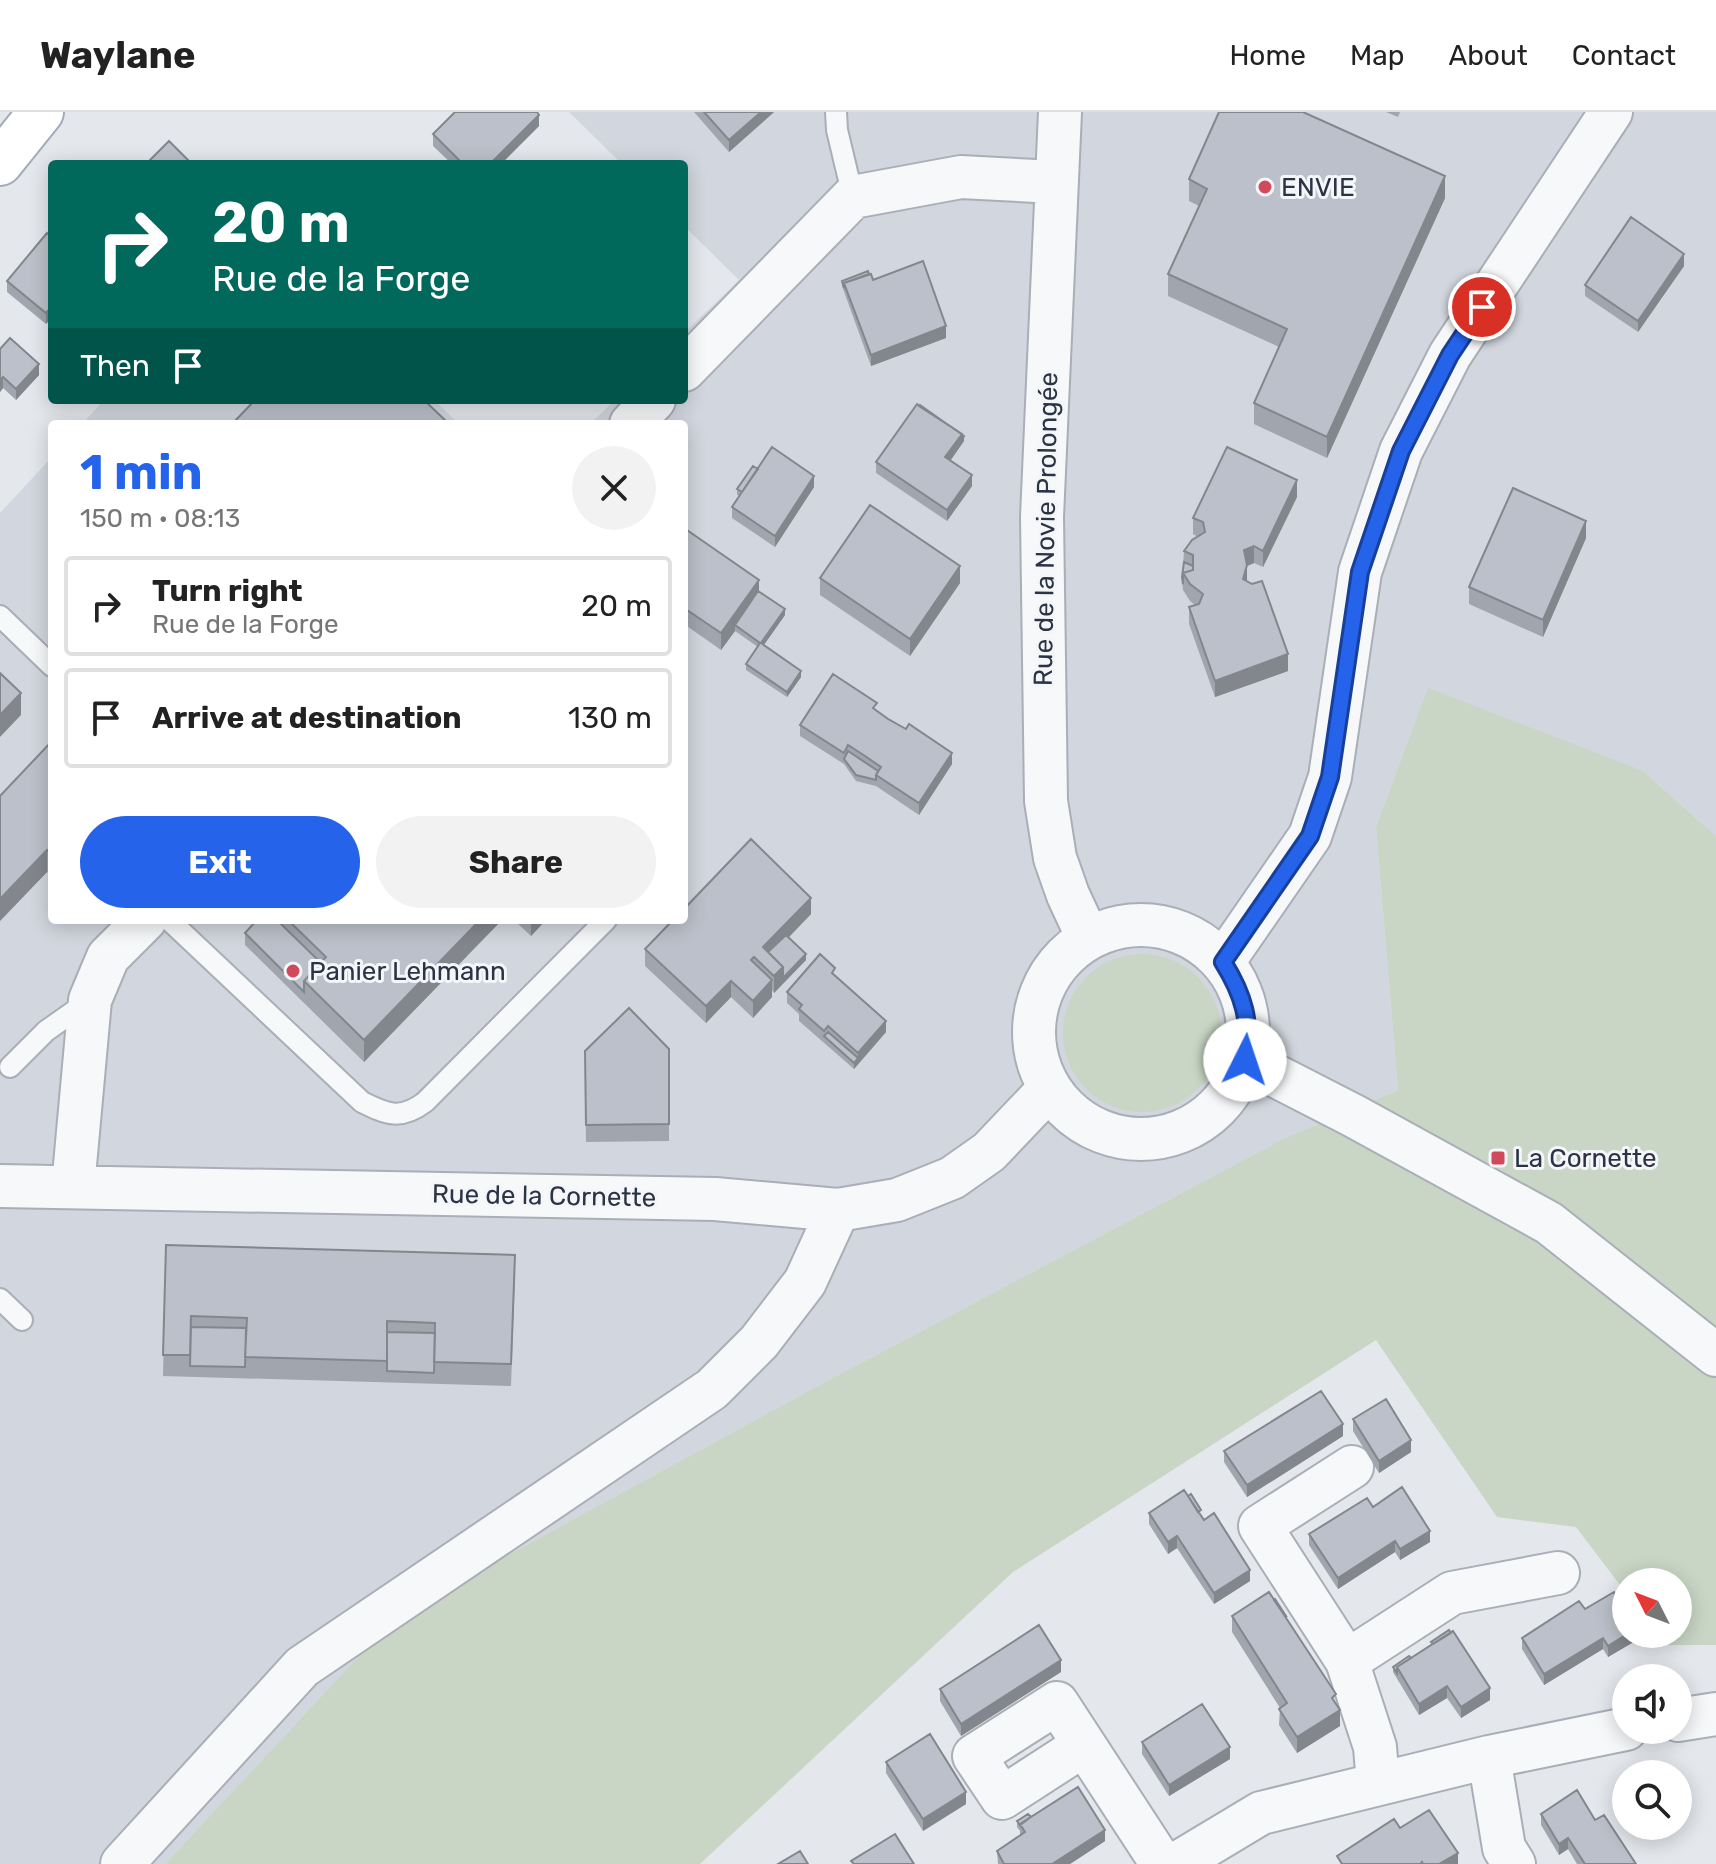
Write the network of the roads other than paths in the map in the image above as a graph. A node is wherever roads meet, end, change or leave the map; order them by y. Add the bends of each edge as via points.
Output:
1 (15, 112) edge
2 (41, 112) edge
3 (836, 112) edge
4 (1060, 112) edge
5 (1611, 112) edge
6 (0, 131) edge
7 (0, 163) edge
8 (1055, 182) junction
9 (853, 197) junction
10 (688, 366) edge
11 (650, 404) edge
12 (635, 420) edge
13 (0, 616) edge
14 (48, 662) edge
15 (141, 924) edge
16 (173, 924) edge
17 (602, 924) edge
18 (1088, 938) junction
19 (1223, 962) junction
20 (90, 1000) junction
21 (1245, 1060) junction
22 (10, 1067) dead end
23 (1048, 1090) junction
24 (0, 1186) edge
25 (73, 1187) junction
26 (838, 1210) junction
27 (0, 1299) edge
28 (22, 1320) dead end
29 (1716, 1355) edge
30 (1352, 1467) dead end
31 (1558, 1573) dead end
32 (1347, 1661) junction
33 (1716, 1714) edge
34 (1692, 1718) edge
35 (1612, 1732) edge
36 (1084, 1745) dead end
37 (1489, 1757) junction
38 (1378, 1784) junction
39 (122, 1864) edge
40 (1162, 1864) edge
41 (1176, 1864) edge
42 (1514, 1864) edge

1 - 6 main road
2 - 7 main road
3 - 9 lane
4 - 8 street, Rue de la Novie Prolongée
5 - 19 street via 1450,355 1401,451 1360,572 1330,777 1310,836
8 - 9 street via 961,177
8 - 18 street, Rue de la Novie Prolongée via 1042,517 1046,801 1055,858
9 - 10 street
11 - 12 street
13 - 14 lane
15 - 20 street via 108,957
16 - 17 lane via 362,1102 387,1114 411,1113 425,1102
18 - 19 street via 1123,926 1160,926 1195,939
18 - 23 street via 1061,961 1042,990 1034,1025 1037,1060
19 - 21 street via 1247,1013
20 - 22 lane via 46,1031
20 - 25 street
21 - 23 street via 1226,1099 1201,1122 1170,1135 1136,1139 1103,1133 1074,1117
21 - 29 street via 1549,1223
23 - 26 street, Rue de la Cornette via 989,1152 952,1178 897,1200
24 - 25 street, Rue de la Cornette
25 - 26 street, Rue de la Cornette via 715,1199
26 - 39 street via 805,1282 759,1342 712,1389 302,1667
27 - 28 lane
30 - 32 street via 1260,1526
31 - 32 street via 1452,1593
32 - 38 street via 1375,1747
33 - 34 street
35 - 37 street
36 - 40 street
37 - 38 street
37 - 42 street via 1504,1848
38 - 41 street via 1261,1813

